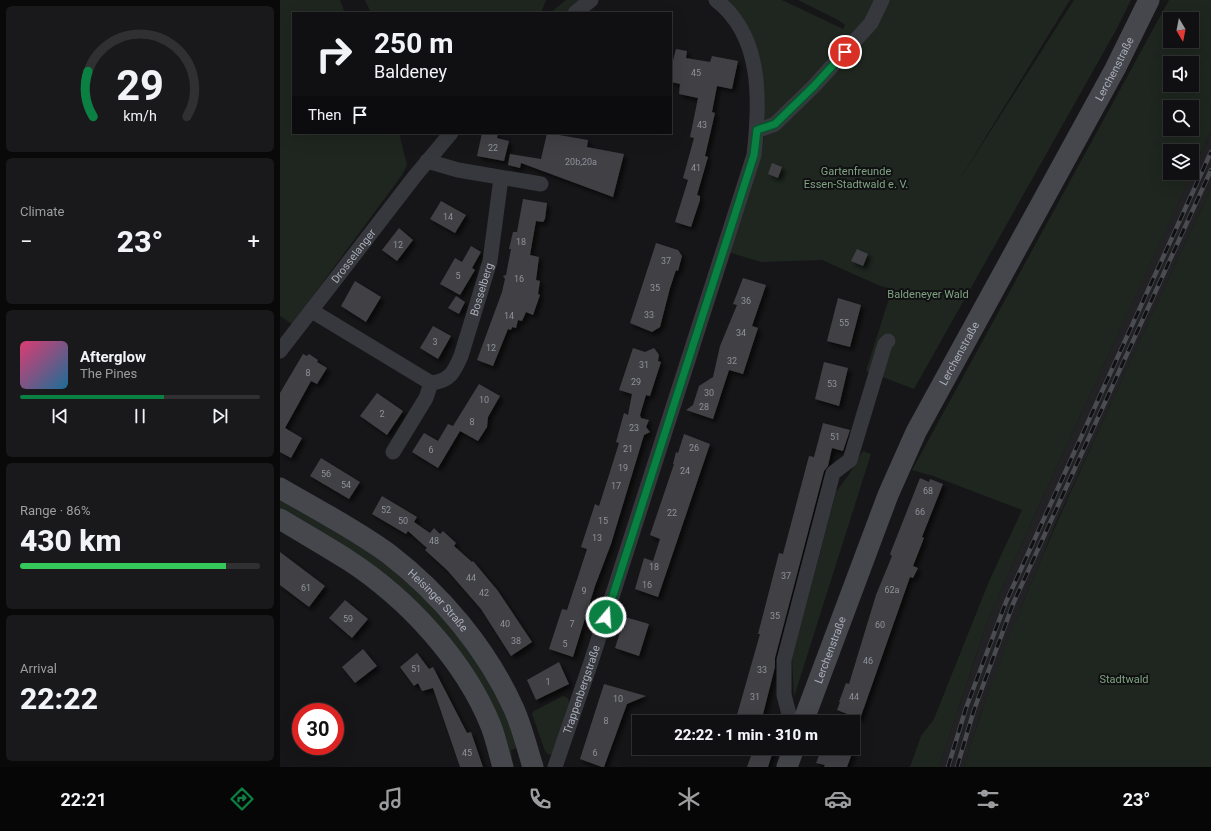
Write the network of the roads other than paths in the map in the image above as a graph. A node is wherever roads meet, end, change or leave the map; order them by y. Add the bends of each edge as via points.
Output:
1 (591, 0) edge
2 (716, 0) edge
3 (882, 0) edge
4 (1149, 0) edge
5 (577, 12) edge
6 (757, 130) junction
7 (450, 134) edge
8 (427, 162) junction
9 (501, 178) junction
10 (541, 184) dead end
11 (312, 311) junction
12 (888, 342) dead end
13 (280, 351) edge
14 (431, 383) junction
15 (393, 452) dead end
16 (280, 488) edge
17 (280, 519) edge
18 (789, 715) edge
19 (806, 715) edge
20 (791, 755) edge
21 (503, 767) edge
22 (533, 767) edge
23 (555, 767) edge
24 (787, 767) edge

1 - 5 street
2 - 6 street, Trappenbergstraße via 729,10 741,26 750,50 758,102
3 - 6 street via 871,23 814,86 775,124
4 - 19 main road, Lerchenstraße via 1115,69 909,446 888,495
6 - 23 street, Trappenbergstraße via 754,155
7 - 8 street
8 - 9 street
8 - 11 street, Drosselanger
9 - 10 street
9 - 14 street, Bosselberg via 490,261 461,356 448,378
11 - 13 street, Drosselanger
11 - 14 street
12 - 18 street via 884,344 850,460 833,473 784,660 784,695
14 - 15 street via 426,398
16 - 22 main road, Heisinger Straße via 388,554 423,582 464,628 494,672 514,709
17 - 21 main road via 369,575 395,596 448,652 478,699 491,727
20 - 24 main road

